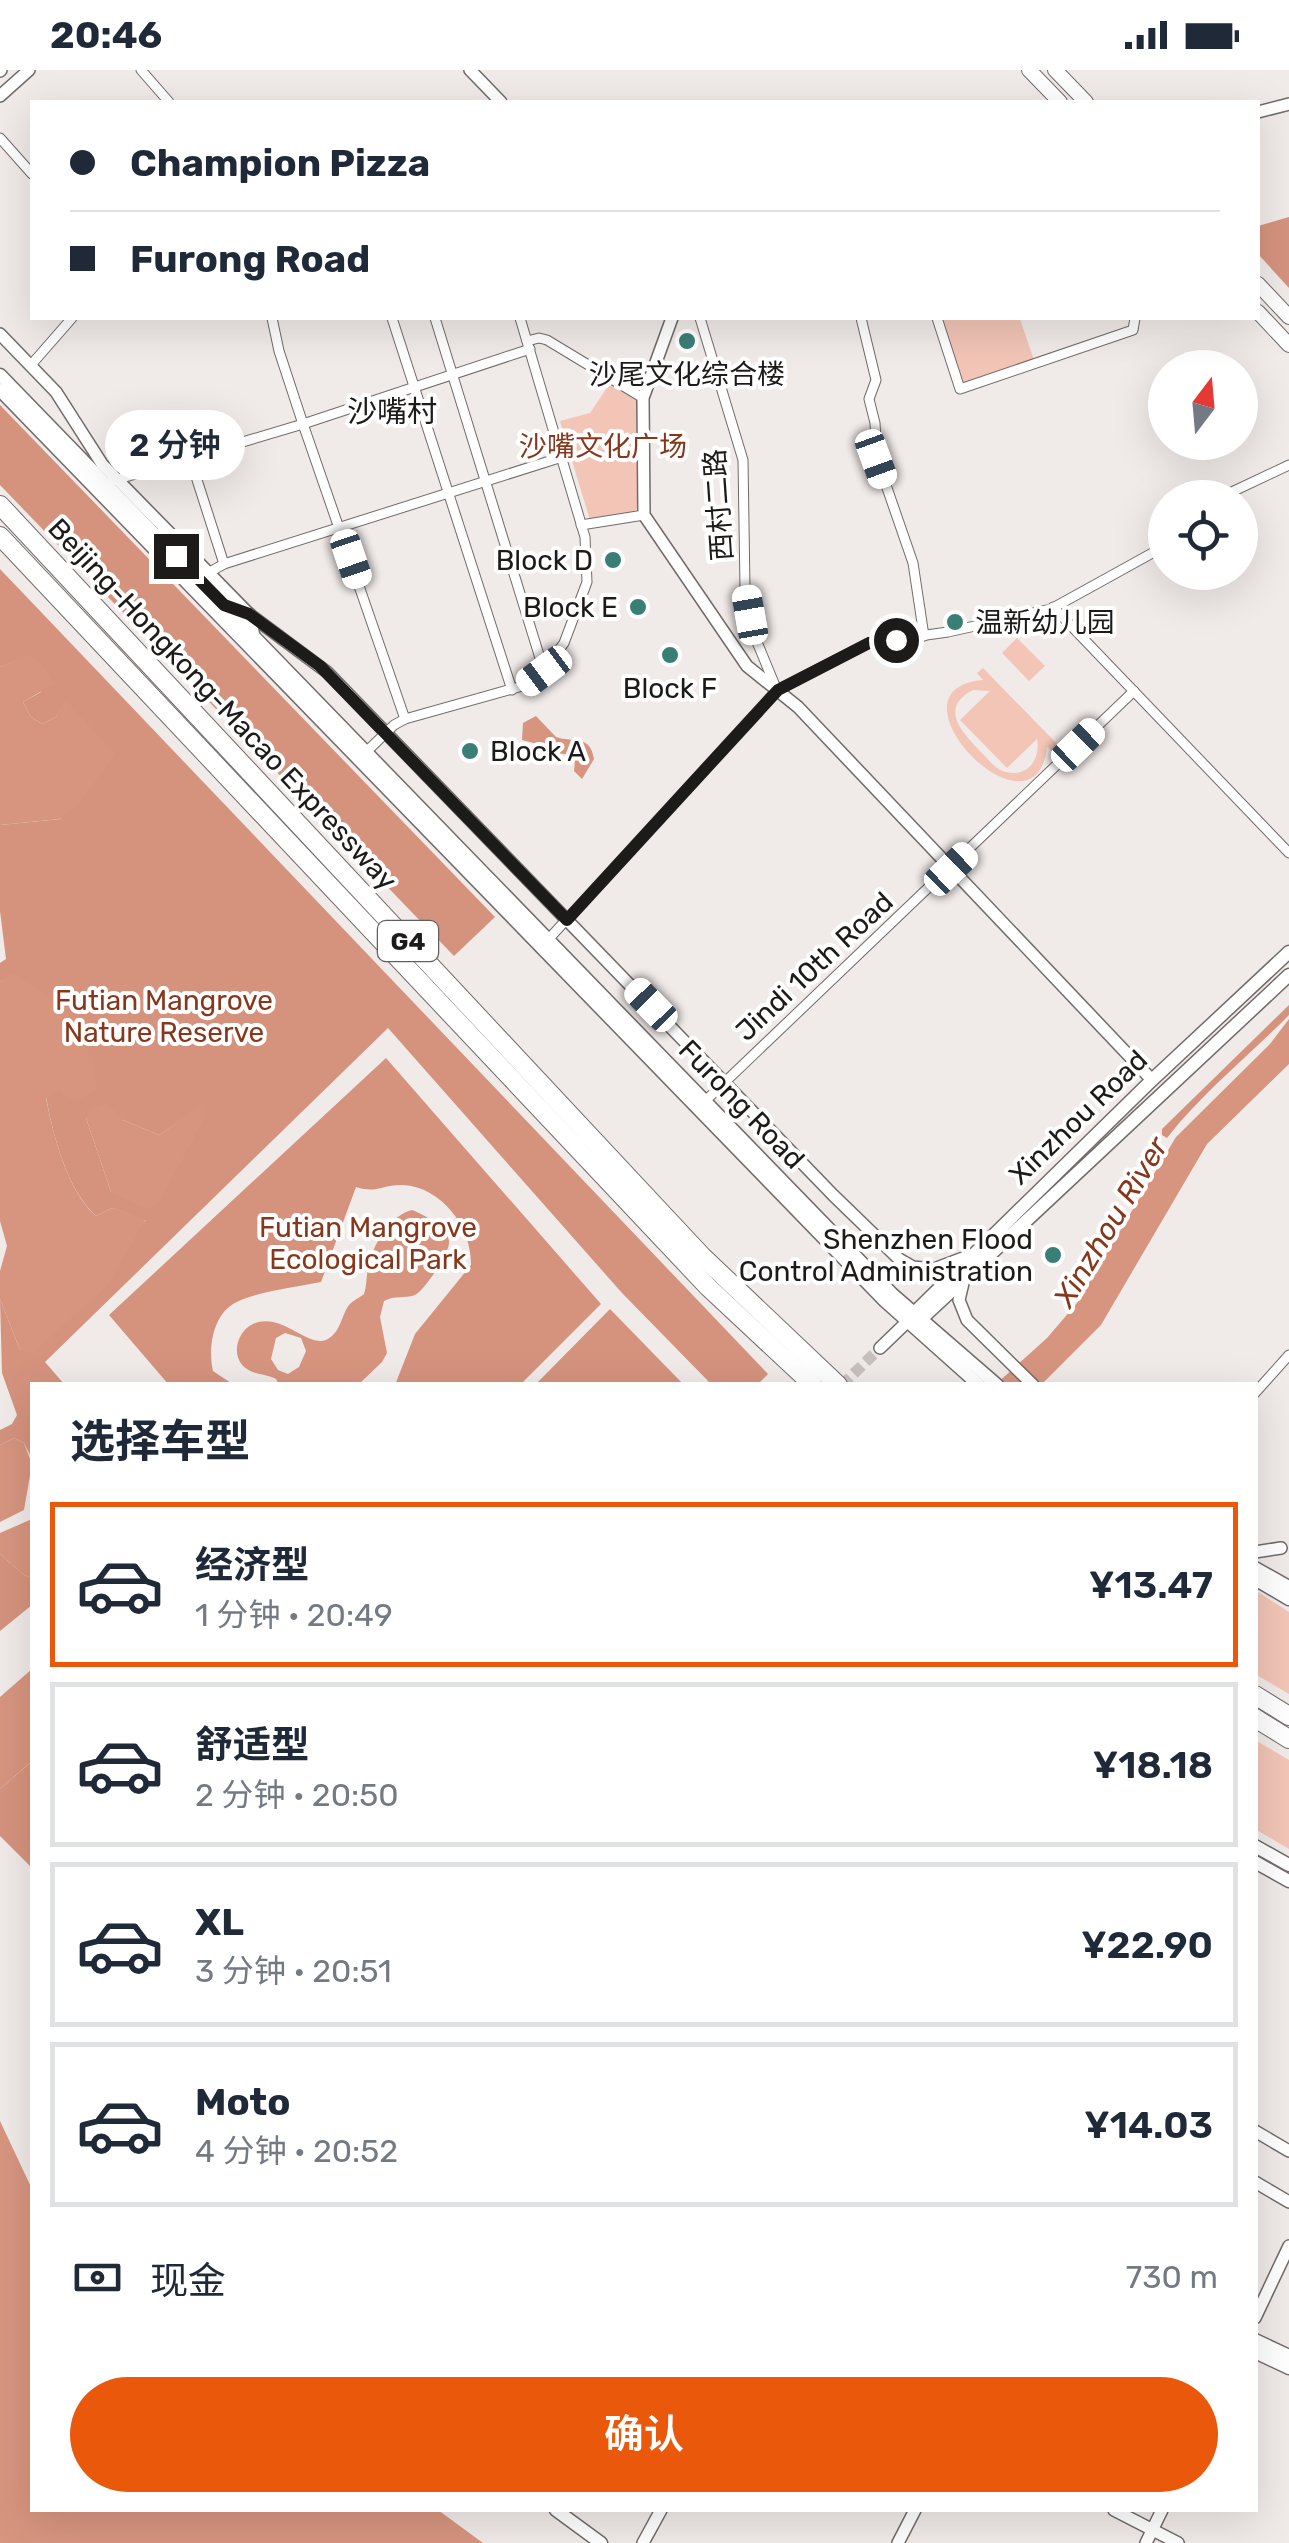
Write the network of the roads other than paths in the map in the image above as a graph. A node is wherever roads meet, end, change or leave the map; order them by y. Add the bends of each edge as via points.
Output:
1 (29, 70) edge
2 (141, 70) edge
3 (470, 70) edge
4 (1029, 70) edge
5 (1055, 70) edge
6 (0, 96) edge
7 (167, 100) edge
8 (499, 100) edge
9 (1058, 100) edge
10 (1084, 100) edge
11 (1289, 104) edge
12 (1260, 111) edge
13 (0, 138) edge
14 (30, 172) edge
15 (1260, 286) edge
16 (1260, 314) edge
17 (1289, 318) edge
18 (70, 320) edge
19 (273, 320) edge
20 (393, 320) edge
21 (436, 320) edge
22 (521, 320) edge
23 (671, 320) edge
24 (701, 320) edge
25 (861, 320) edge
26 (938, 320) edge
27 (1134, 320) edge
28 (0, 334) edge
29 (529, 345) junction
30 (1289, 345) edge
31 (31, 365) junction
32 (0, 375) edge
33 (453, 375) junction
34 (416, 387) junction
35 (0, 390) edge
36 (643, 398) junction
37 (303, 424) junction
38 (190, 458) junction
39 (560, 458) junction
40 (1289, 465) edge
41 (1257, 480) edge
42 (110, 481) junction
43 (484, 482) junction
44 (448, 493) junction
45 (0, 505) edge
46 (644, 515) junction
47 (581, 524) junction
48 (340, 527) junction
49 (0, 536) edge
50 (1148, 555) edge
51 (224, 564) junction
52 (208, 573) junction
53 (224, 605) junction
54 (1053, 607) junction
55 (249, 614) junction
56 (254, 636) junction
57 (924, 636) junction
58 (544, 671) junction
59 (512, 690) junction
60 (778, 690) junction
61 (1134, 692) junction
62 (405, 719) junction
63 (386, 733) junction
64 (362, 756) junction
65 (1289, 853) edge
66 (951, 869) junction
67 (567, 920) junction
68 (545, 944) junction
69 (1289, 952) edge
70 (1289, 974) edge
71 (1152, 1080) junction
72 (724, 1081) junction
73 (701, 1105) junction
74 (972, 1255) junction
75 (964, 1278) junction
76 (913, 1318) junction
77 (880, 1348) tunnel mouth
78 (1289, 1355) edge
79 (815, 1379) edge
80 (987, 1382) edge
81 (1030, 1382) edge
82 (1258, 1390) edge
83 (1280, 1548) dead end
84 (1258, 1552) edge
85 (1258, 1570) edge
86 (1258, 1581) edge
87 (1289, 1587) edge
88 (1289, 1599) edge
89 (1258, 1697) edge
90 (1289, 1716) edge
91 (1258, 1720) edge
92 (1289, 1739) edge
93 (1258, 1859) edge
94 (1289, 1865) edge
95 (1289, 1881) edge
96 (1258, 2133) edge
97 (1289, 2151) edge
98 (1258, 2184) edge
99 (1289, 2202) edge
100 (1289, 2246) edge
101 (1258, 2312) edge
102 (1258, 2341) edge
103 (1258, 2353) edge
104 (1289, 2356) edge
105 (1289, 2368) edge
106 (559, 2512) edge
107 (660, 2512) edge
108 (914, 2512) edge
109 (1117, 2512) edge
110 (1161, 2512) edge
111 (1149, 2537) edge
112 (600, 2543) edge
113 (642, 2543) edge
114 (898, 2543) edge
115 (1178, 2543) edge

1 - 6 street
2 - 7 street
3 - 8 street
4 - 9 main road
5 - 10 main road
11 - 12 street
13 - 14 street
15 - 17 main road
16 - 30 main road
18 - 31 street
19 - 37 street
20 - 34 street
21 - 33 street
22 - 29 street
23 - 36 street
24 - 60 street, 西村二路 via 744,460 745,588 757,642
25 - 57 street via 876,380 869,398 876,459 913,562
26 - 27 street via 960,389 1132,330
28 - 31 street
29 - 33 street
29 - 36 street via 547,340
29 - 39 street
31 - 42 street via 56,392
32 - 42 main road, Furong Road
33 - 34 street
33 - 43 street
34 - 37 street
34 - 44 street
35 - 64 main road, Furong Road
36 - 46 street
37 - 38 street
37 - 48 street
38 - 42 street
38 - 51 street
39 - 43 street
39 - 47 street
40 - 41 street
42 - 52 street
42 - 53 main road, Furong Road
43 - 44 street
43 - 58 street
44 - 48 street
44 - 59 street
45 - 79 highway, Beijing-Hongkong-Macao Expressway / G4
46 - 47 street
46 - 60 street via 747,666
47 - 58 street via 586,582 564,643
48 - 51 street
48 - 62 street
49 - 79 highway, Beijing-Hongkong-Macao Expressway / G4 via 708,1287
50 - 54 street
51 - 52 street
52 - 55 street
53 - 55 main road
53 - 56 main road, Furong Road
54 - 57 street
54 - 61 street
55 - 56 main road
55 - 63 street via 320,666
56 - 64 main road, Furong Road
57 - 60 street via 869,643
58 - 59 street
59 - 62 street
60 - 66 street
60 - 67 street
61 - 65 street
61 - 66 street, Jindi 10th Road
62 - 63 street
63 - 64 street
63 - 67 street
64 - 68 main road, Furong Road
66 - 71 street
66 - 72 street, Jindi 10th Road
67 - 68 street
67 - 72 street
68 - 73 main road, Furong Road
69 - 71 main road, Xinzhou Road
70 - 75 main road, Xinzhou Road
71 - 74 main road, Xinzhou Road
72 - 73 street, Jindi 10th Road
72 - 74 street via 899,1259 926,1270
73 - 76 main road, Furong Road
74 - 76 main road, Xinzhou Road
75 - 76 main road, Xinzhou Road
75 - 81 street via 963,1314
76 - 77 street, Xinzhou Road
76 - 80 main road, Furong Road
78 - 82 street
83 - 84 street
85 - 87 main road
86 - 88 main road
89 - 90 highway
91 - 92 highway
93 - 94 main road
93 - 95 main road
96 - 97 street
98 - 99 street
100 - 101 street
102 - 104 main road
103 - 105 main road
106 - 112 main road
107 - 113 street
108 - 114 street
109 - 111 street
110 - 111 street
111 - 115 street

